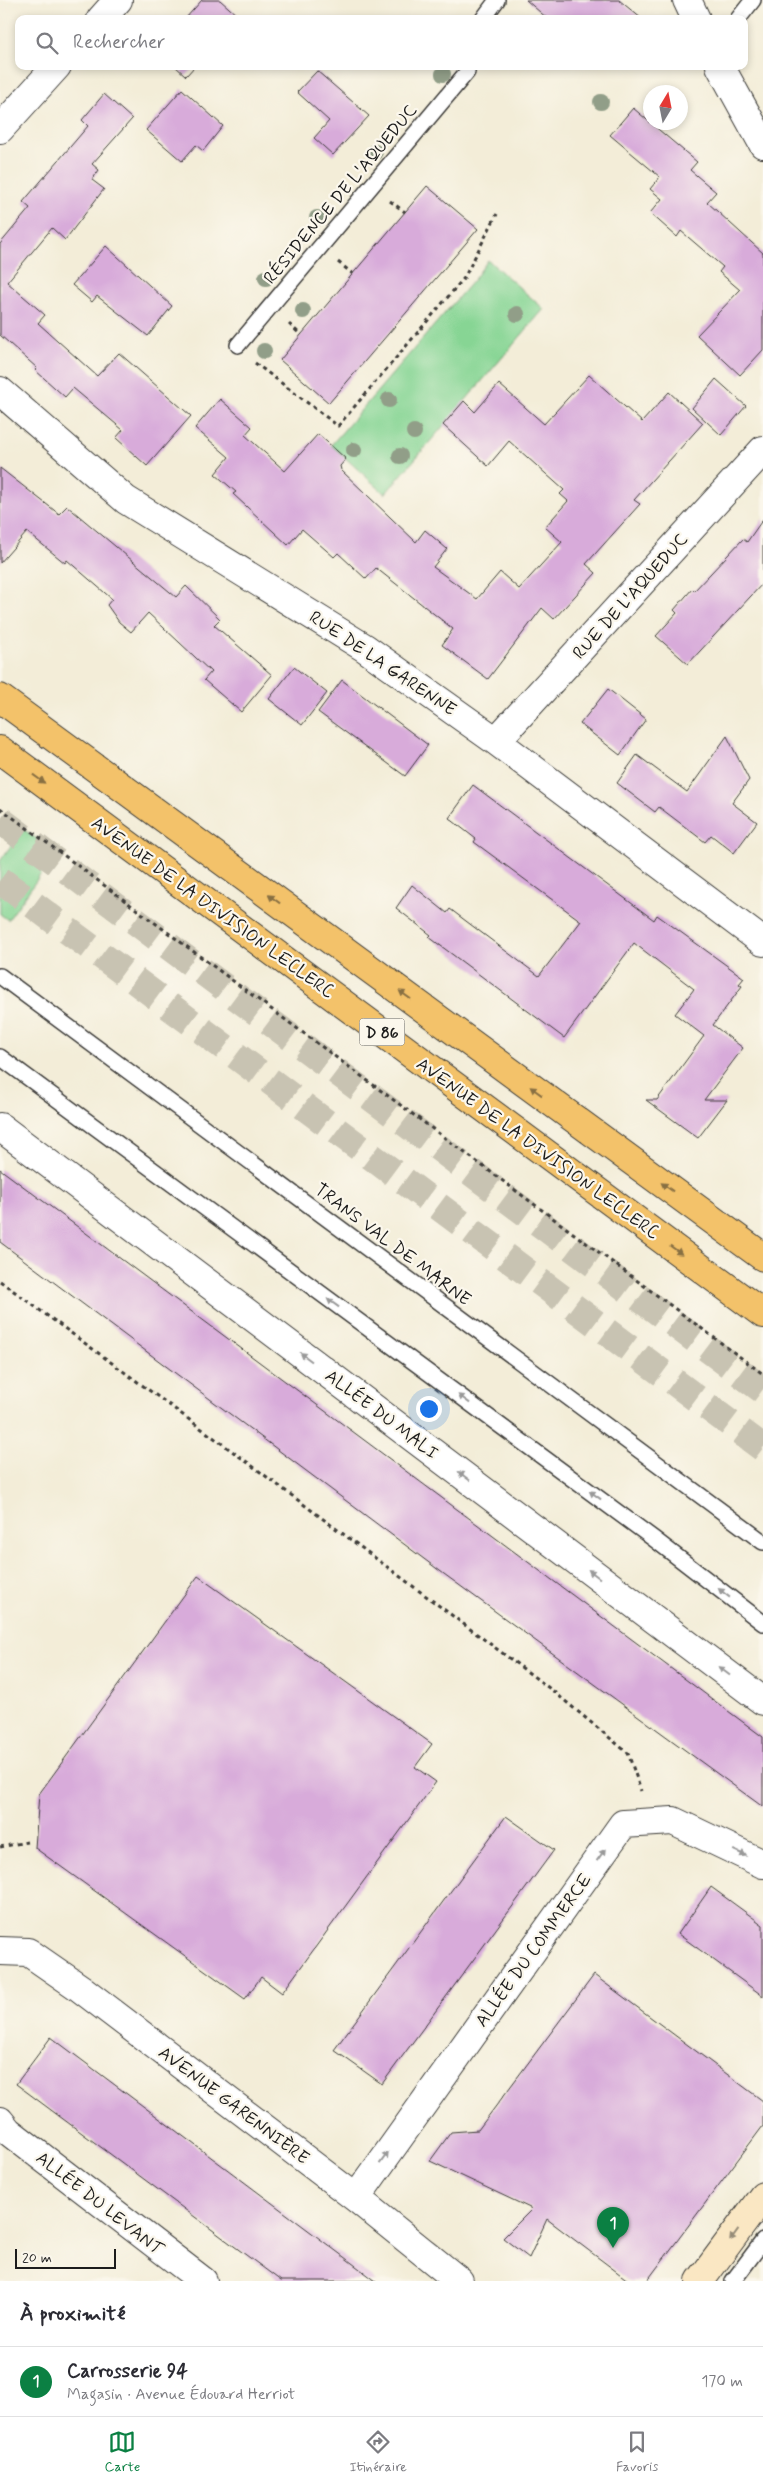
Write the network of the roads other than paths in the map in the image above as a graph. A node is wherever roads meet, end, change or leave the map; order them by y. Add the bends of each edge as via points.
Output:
1 (118, 0) edge
2 (497, 0) edge
3 (687, 0) edge
4 (752, 0) edge
5 (105, 15) edge
6 (486, 15) edge
7 (694, 15) edge
8 (741, 15) edge
9 (53, 70) edge
10 (467, 70) edge
11 (722, 70) edge
12 (0, 129) edge
13 (763, 144) edge
14 (238, 345) road end
15 (0, 391) edge
16 (763, 450) edge
17 (0, 698) edge
18 (496, 741) junction
19 (0, 750) edge
20 (763, 942) edge
21 (0, 976) edge
22 (0, 1057) edge
23 (0, 1127) edge
24 (763, 1257) edge
25 (763, 1314) edge
26 (763, 1542) edge
27 (763, 1623) edge
28 (763, 1701) edge
29 (763, 1864) edge
30 (0, 1951) edge
31 (0, 2120) edge
32 (763, 2196) edge
33 (356, 2198) junction
34 (763, 2241) edge
35 (203, 2281) edge
36 (459, 2281) edge
37 (700, 2281) edge
38 (733, 2281) edge

1 - 5 street
2 - 6 lane
3 - 7 street
4 - 8 lane
9 - 12 street
10 - 14 lane, RÉSIDENCE DE L'AQUEDUC
11 - 13 street
15 - 18 street, RUE DE LA GARENNE via 126,500 365,648
16 - 18 street, RUE DE L'AQUEDUC
24 -> 17 main road, D 86
18 - 20 street, RUE DE LA GARENNE
19 -> 25 main road, AVENUE DE LA DIVISION LECLERC / D 86
21 - 26 lane, TRANS VAL DE MARNE
27 -> 22 lane
28 -> 23 street, ALLÉE DU MALI
33 -> 29 street, ALLÉE DU COMMERCE via 623,1824 673,1822
30 - 33 street, AVENUE GARENNIÈRE via 28,1952 80,1988
31 - 35 street, ALLÉE DU LEVANT via 8,2131
32 -> 37 street
33 - 36 street, AVENUE GARENNIÈRE
34 - 38 lane

